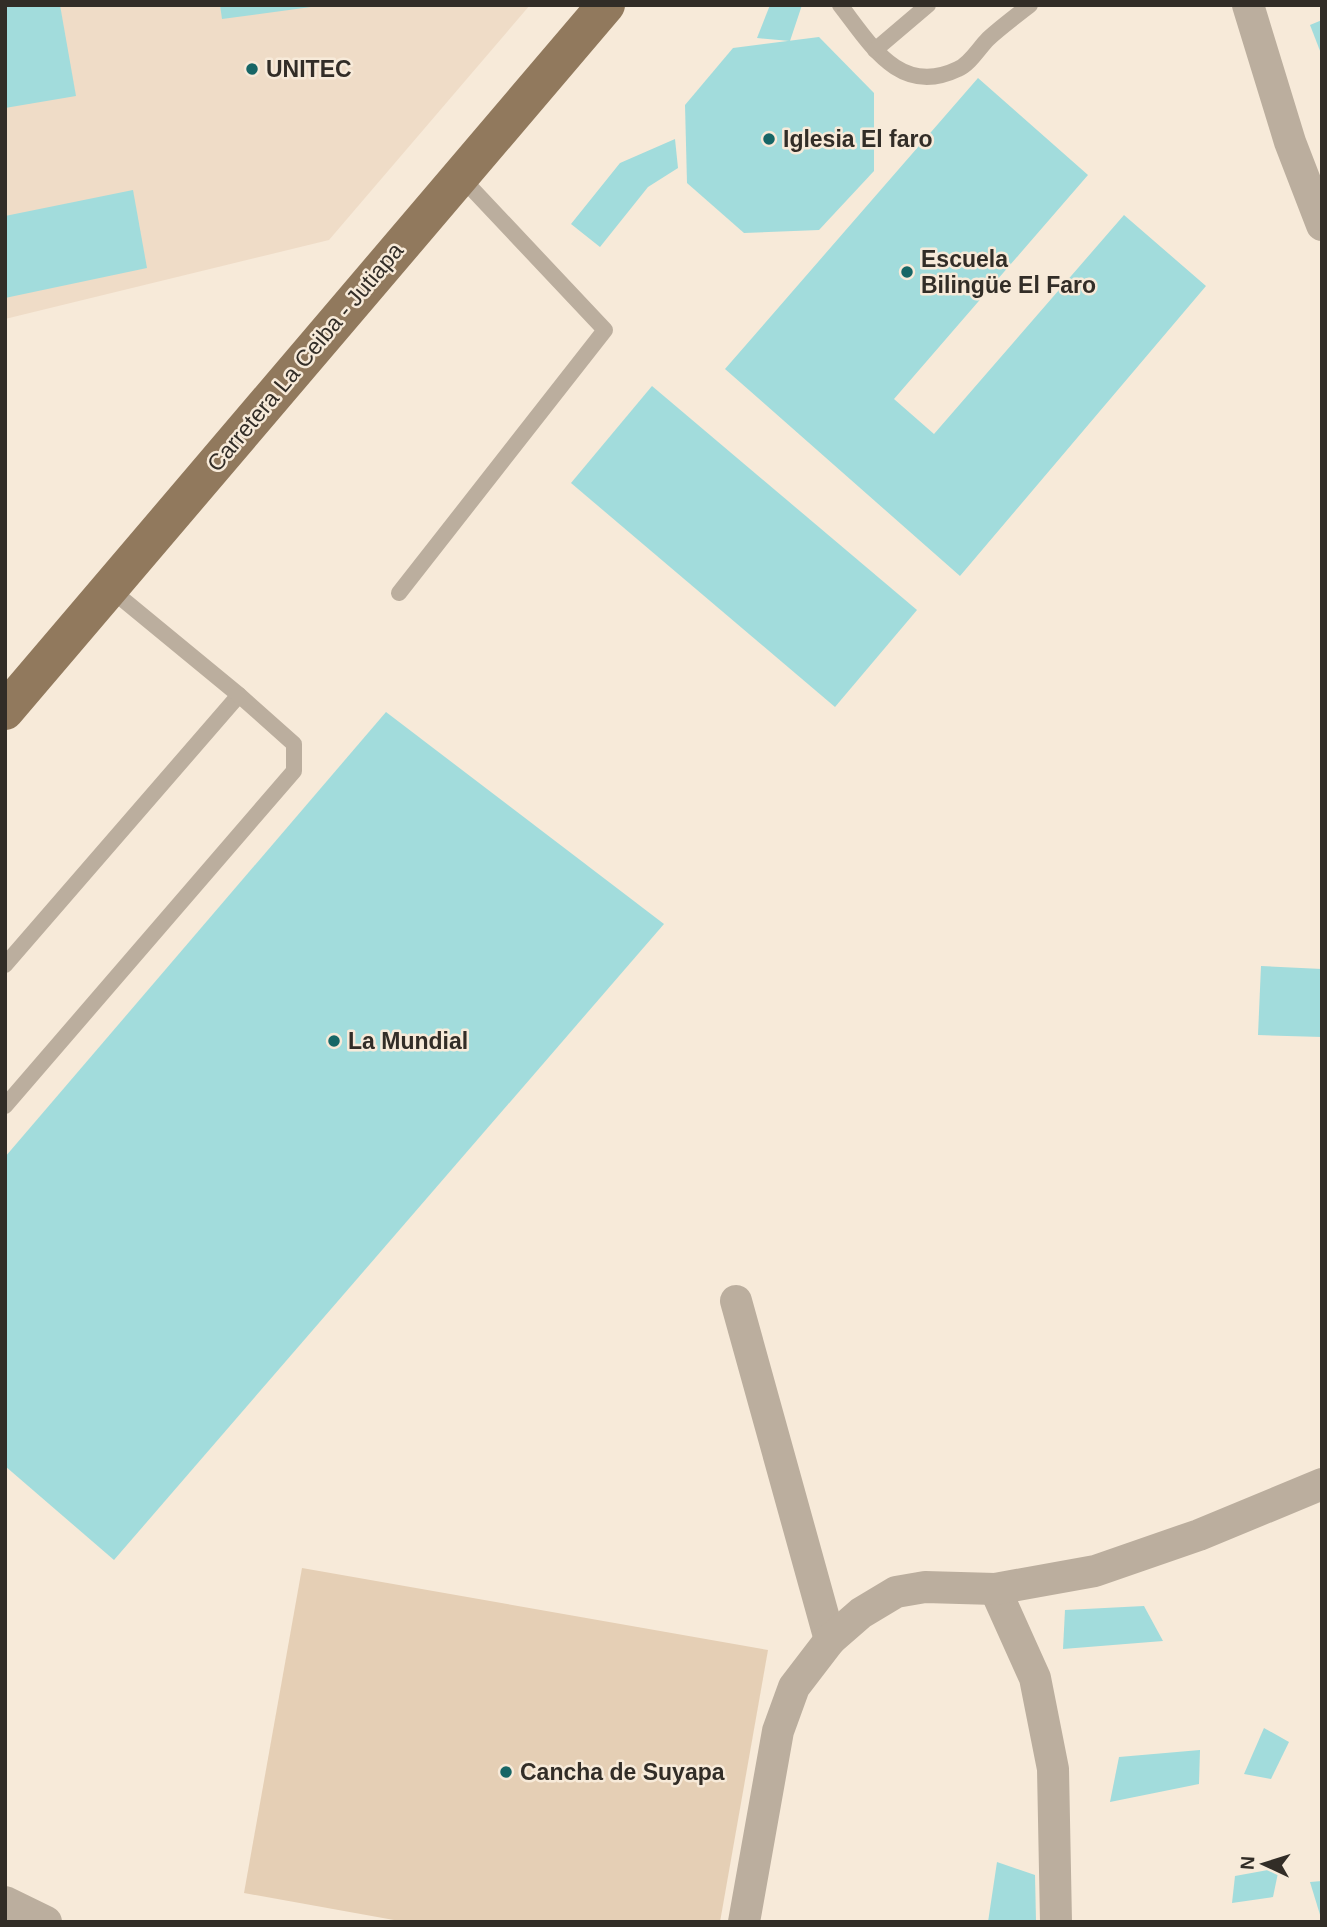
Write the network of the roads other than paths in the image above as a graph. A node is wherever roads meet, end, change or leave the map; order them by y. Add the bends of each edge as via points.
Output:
1 (606, 5) edge
2 (840, 5) edge
3 (928, 5) edge
4 (1030, 5) edge
5 (1248, 5) edge
6 (875, 50) junction
7 (459, 175) junction
8 (1322, 225) edge
9 (109, 588) junction
10 (399, 593) dead end
11 (239, 695) junction
12 (5, 711) edge
13 (5, 965) edge
14 (5, 1105) edge
15 (736, 1301) dead end
16 (1322, 1483) edge
17 (995, 1589) junction
18 (830, 1640) junction
19 (5, 1902) edge
20 (46, 1922) edge
21 (744, 1922) edge
22 (1056, 1922) edge

1 - 7 main road, Carretera La Ceiba - Jutiapa
2 - 6 lane
3 - 6 lane
4 - 6 lane via 960,69 923,79 893,68
5 - 8 street via 1290,142
7 - 9 main road, Carretera La Ceiba - Jutiapa
7 - 10 lane via 605,330
9 - 11 lane
9 - 12 main road, Carretera La Ceiba - Jutiapa
11 - 13 lane
11 - 14 lane via 294,744 294,771
15 - 18 street
16 - 17 street via 1199,1535 1095,1571
17 - 18 street via 925,1587 896,1592 861,1613
17 - 22 street via 1035,1678 1053,1769
18 - 21 street via 794,1687 778,1731
19 - 20 street

